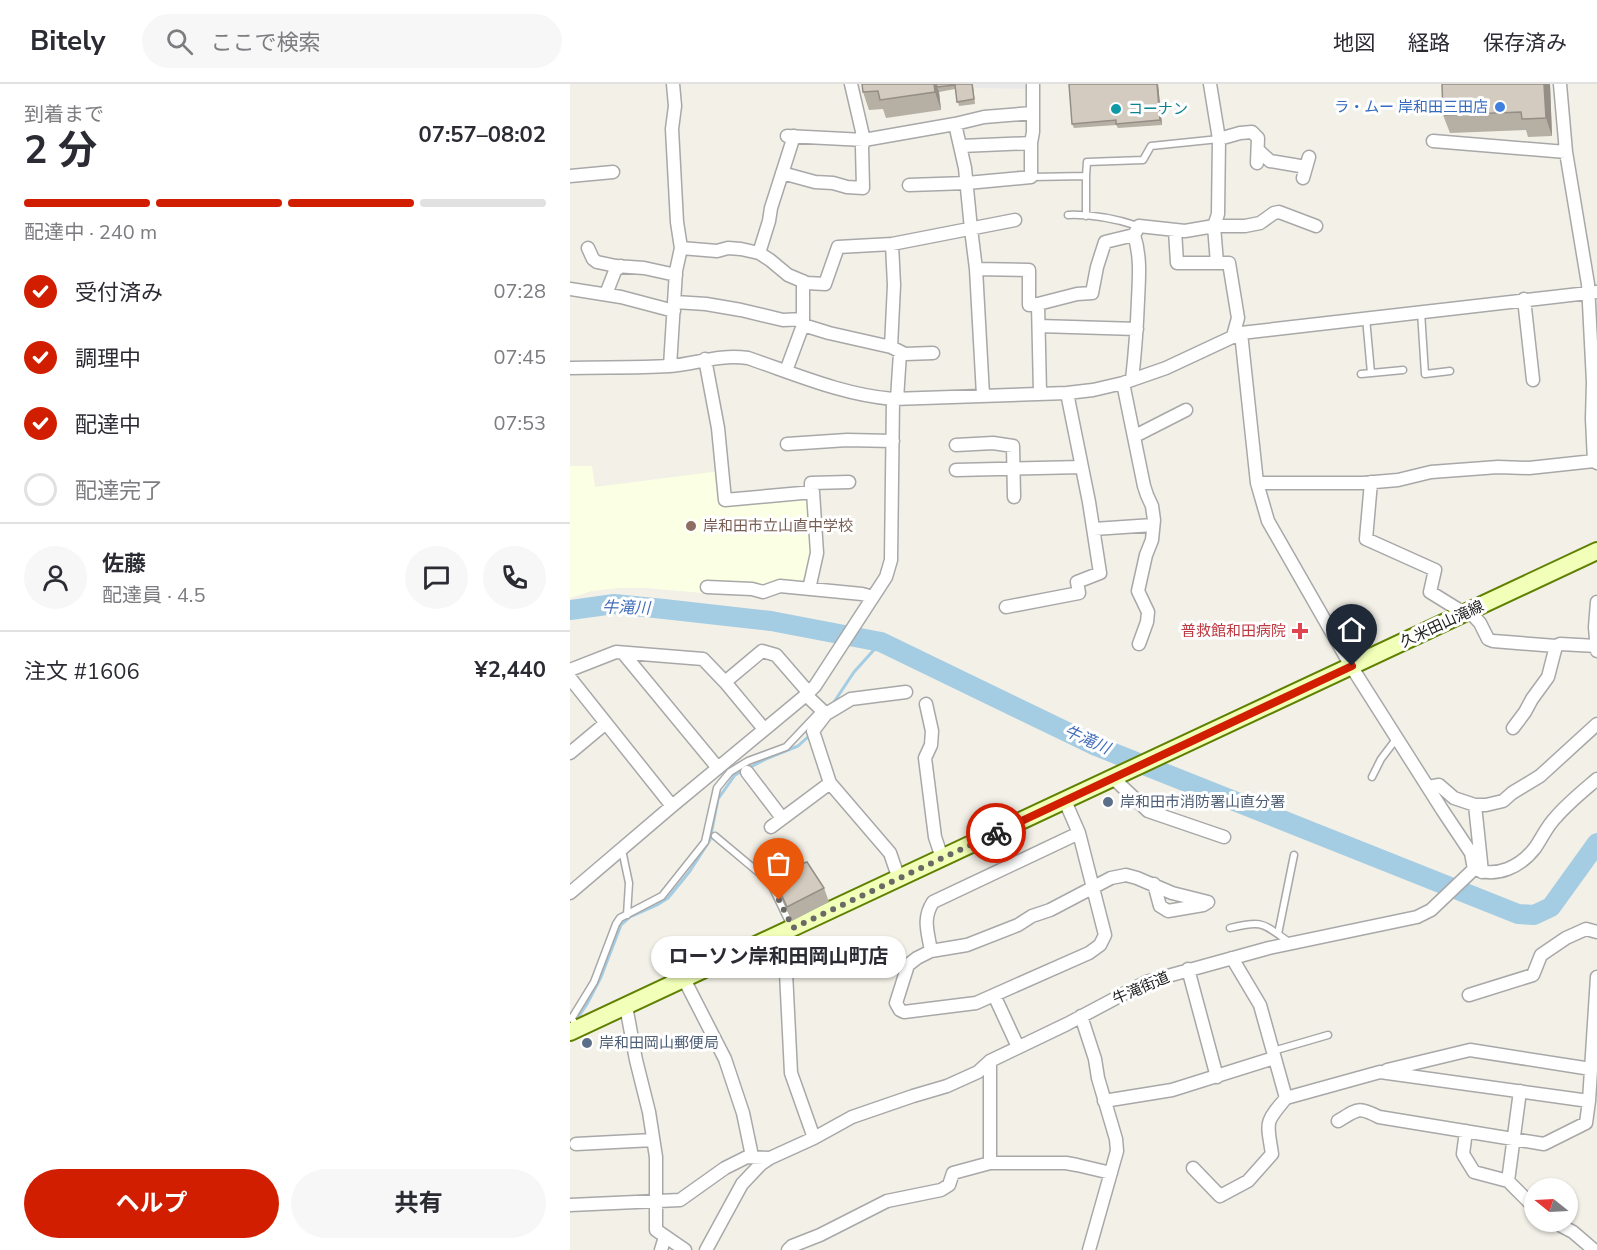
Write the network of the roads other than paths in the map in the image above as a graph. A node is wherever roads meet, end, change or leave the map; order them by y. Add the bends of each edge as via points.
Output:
1 (673, 84) edge
2 (851, 84) edge
3 (1033, 84) edge
4 (1210, 84) edge
5 (1560, 84) edge
6 (1033, 113) junction
7 (955, 124) junction
8 (1219, 139) junction
9 (864, 140) junction
10 (1031, 143) junction
11 (1440, 145) dead end
12 (961, 146) junction
13 (1566, 152) junction
14 (1306, 168) dead end
15 (613, 172) dead end
16 (782, 173) junction
17 (570, 176) edge
18 (1086, 176) junction
19 (1031, 177) junction
20 (967, 183) junction
21 (909, 185) dead end
22 (1068, 216) dead end
23 (1086, 216) junction
24 (1015, 220) dead end
25 (1215, 226) junction
26 (1316, 226) dead end
27 (971, 230) junction
28 (1137, 230) junction
29 (1175, 230) junction
30 (892, 244) junction
31 (588, 248) dead end
32 (681, 248) junction
33 (759, 253) junction
34 (1217, 263) junction
35 (621, 266) junction
36 (976, 269) junction
37 (676, 275) junction
38 (803, 281) junction
39 (570, 289) edge
40 (1593, 292) edge
41 (606, 294) junction
42 (1524, 299) junction
43 (1038, 304) junction
44 (675, 306) junction
45 (1421, 312) junction
46 (1366, 318) junction
47 (803, 322) junction
48 (1039, 326) junction
49 (1137, 329) junction
50 (1237, 334) junction
51 (896, 350) junction
52 (933, 353) dead end
53 (705, 359) junction
54 (670, 366) junction
55 (570, 368) edge
56 (1403, 370) dead end
57 (786, 371) junction
58 (1450, 371) dead end
59 (1371, 373) junction
60 (1361, 374) dead end
61 (1533, 380) dead end
62 (1128, 382) junction
63 (1040, 393) junction
64 (1066, 393) junction
65 (983, 395) junction
66 (895, 399) junction
67 (1186, 410) dead end
68 (1135, 436) junction
69 (893, 441) junction
70 (787, 444) dead end
71 (956, 445) dead end
72 (1596, 462) edge
73 (1082, 467) junction
74 (1013, 469) junction
75 (956, 470) dead end
76 (849, 482) dead end
77 (1371, 482) junction
78 (1257, 483) junction
79 (811, 493) junction
80 (1014, 497) dead end
81 (1154, 525) junction
82 (1094, 529) junction
83 (1597, 551) edge
84 (707, 588) dead end
85 (809, 589) junction
86 (873, 597) junction
87 (1597, 602) edge
88 (1006, 607) dead end
89 (1466, 612) junction
90 (1139, 644) dead end
91 (1597, 645) edge
92 (1556, 646) junction
93 (1597, 651) edge
94 (623, 653) junction
95 (1352, 666) junction
96 (570, 670) edge
97 (570, 678) edge
98 (726, 682) junction
99 (906, 692) dead end
100 (807, 694) junction
101 (926, 704) dead end
102 (824, 711) junction
103 (606, 723) junction
104 (1597, 724) edge
105 (1513, 728) dead end
106 (764, 729) junction
107 (1397, 738) junction
108 (570, 753) edge
109 (718, 768) junction
110 (747, 772) dead end
111 (1116, 777) junction
112 (1372, 777) dead end
113 (1597, 779) edge
114 (830, 783) junction
115 (1428, 787) junction
116 (1065, 801) junction
117 (1475, 805) junction
118 (672, 806) junction
119 (782, 818) junction
120 (771, 827) dead end
121 (1079, 834) junction
122 (715, 836) dead end
123 (1224, 837) dead end
124 (622, 850) junction
125 (1294, 855) dead end
126 (942, 858) junction
127 (1476, 871) junction
128 (899, 879) junction
129 (1154, 884) dead end
130 (1094, 887) junction
131 (570, 893) edge
132 (627, 915) junction
133 (1597, 920) edge
134 (1230, 928) dead end
135 (789, 930) junction
136 (1592, 931) edge
137 (1278, 934) junction
138 (1291, 943) junction
139 (932, 951) junction
140 (1232, 958) junction
141 (1188, 969) junction
142 (1597, 977) edge
143 (684, 979) junction
144 (994, 995) junction
145 (1469, 995) dead end
146 (626, 1006) junction
147 (1081, 1016) junction
148 (574, 1026) edge
149 (1328, 1035) dead end
150 (1018, 1047) junction
151 (1273, 1054) junction
152 (990, 1061) junction
153 (1591, 1069) junction
154 (1380, 1072) junction
155 (1217, 1077) junction
156 (1520, 1091) junction
157 (1286, 1098) junction
158 (1104, 1101) junction
159 (1589, 1101) junction
160 (1338, 1121) dead end
161 (1466, 1131) junction
162 (814, 1138) junction
163 (1514, 1139) junction
164 (653, 1140) junction
165 (576, 1144) dead end
166 (752, 1156) junction
167 (770, 1158) junction
168 (990, 1164) junction
169 (1192, 1168) dead end
170 (1111, 1173) junction
171 (1508, 1180) junction
172 (1524, 1197) edge
173 (656, 1201) junction
174 (570, 1205) edge
175 (1573, 1232) edge
176 (665, 1237) junction
177 (661, 1250) edge
178 (686, 1250) edge
179 (706, 1250) edge
180 (788, 1250) edge
181 (1089, 1250) edge
182 (1594, 1250) edge

1 - 32 street via 673,150
2 - 9 street
3 - 6 street
4 - 8 street
5 - 13 street
6 - 7 street
6 - 10 street
7 - 9 street
7 - 12 street
8 - 14 street via 1252,132 1258,138 1257,157
8 - 18 lane via 1151,146 1143,160 1087,162
8 - 25 street
9 - 16 street via 790,136
9 - 16 street via 863,188
10 - 12 street
10 - 19 street
11 - 13 street via 1503,153
12 - 20 street
13 - 40 street via 1588,284
15 - 17 street
16 - 33 street
18 - 19 lane
18 - 23 lane
19 - 20 street
20 - 21 street
20 - 27 street
22 - 23 lane
23 - 28 lane via 1114,219
24 - 27 street
25 - 26 street via 1260,223 1279,212
25 - 29 street
25 - 34 street
27 - 30 street
27 - 36 street
28 - 29 street
28 - 43 street via 1105,242 1092,293
28 - 49 street
29 - 34 street via 1177,263
30 - 38 street via 838,247 825,284
30 - 51 street
31 - 35 street via 597,262
32 - 33 street via 728,248
32 - 37 street
33 - 38 street
34 - 50 street via 1228,263 1238,318
35 - 37 street
35 - 41 street
36 - 43 street via 1029,270 1029,305
36 - 65 street
37 - 44 street
38 - 47 street
39 - 41 street
40 - 42 street
40 - 72 street via 1592,419
41 - 44 street
42 - 45 street
42 - 61 street
43 - 48 street
44 - 47 street via 718,306
44 - 54 street
45 - 46 street
45 - 58 lane via 1425,374
46 - 50 street
46 - 59 lane
47 - 51 street via 829,333
47 - 57 street
48 - 49 street
48 - 63 street
49 - 62 street
50 - 62 street
50 - 78 street
51 - 52 street
51 - 66 street
53 - 54 street
53 - 57 street via 748,358
53 - 79 street via 718,428 725,500
54 - 55 street
56 - 59 lane
57 - 66 street via 847,391
59 - 60 lane
62 - 64 street
62 - 68 street
63 - 64 street
63 - 65 street
64 - 73 street
65 - 66 street
66 - 69 street
67 - 68 street
68 - 81 street
69 - 70 street
69 - 86 street via 891,560
71 - 74 street via 1013,446
72 - 77 street via 1431,472
73 - 74 street
73 - 82 street
74 - 75 street
74 - 80 street
76 - 79 street via 811,483
77 - 78 street
77 - 89 street via 1365,539 1436,570 1430,592
78 - 95 street via 1268,521
79 - 85 street via 817,552
81 - 82 street
81 - 90 street via 1138,591 1148,612
82 - 88 street via 1100,573 1077,582 1079,593
83 - 89 street, 久米田山滝線
84 - 85 street via 763,592 780,586
85 - 86 street
86 - 100 street
87 - 91 street
89 - 92 street via 1493,641
89 - 95 street, 久米田山滝線
91 - 92 street
91 - 93 street
92 - 105 street via 1548,677
94 - 96 street via 616,652
94 - 98 street via 704,660
94 - 109 street
95 - 107 street
95 - 111 street, 久米田山滝線
97 - 103 street
98 - 100 street via 762,651 776,655
98 - 106 street
99 - 102 street via 850,699
100 - 102 street
100 - 106 street
101 - 126 street via 932,731 926,768 935,837
102 - 114 street via 813,731
102 - 132 lane via 786,747 730,772 717,788 705,842 662,896
103 - 108 street
103 - 118 street
104 - 117 street via 1540,776 1503,801
106 - 109 street
107 - 112 lane
107 - 115 street
109 - 118 street
110 - 119 street
111 - 116 street, 久米田山滝線
111 - 123 street via 1149,811
113 - 127 street via 1555,818 1521,862 1505,871
114 - 119 street
114 - 128 street via 890,853
115 - 117 street via 1439,785 1454,798
115 - 127 street via 1471,853
116 - 121 street
116 - 126 street, 久米田山滝線
117 - 127 street
118 - 124 street
119 - 120 street
121 - 130 street
121 - 139 street via 933,902 926,920
122 - 135 lane via 770,882
124 - 131 street
124 - 132 lane via 629,883
125 - 137 lane
126 - 128 street, 久米田山滝線
127 - 138 street, 牛滝街道 via 1431,910 1417,917
128 - 135 street, 久米田山滝線
129 - 130 street via 1126,875
130 - 139 street via 1018,925 967,945
130 - 144 street via 1105,935 1100,945
132 - 148 lane via 616,924
133 - 136 street
134 - 137 lane via 1259,923
135 - 143 street, 久米田山滝線
135 - 162 street via 790,1073
136 - 145 street via 1566,938 1541,955 1533,975
137 - 138 lane
138 - 140 street, 牛滝街道
139 - 144 street via 908,965 896,1003 900,1010 976,1003
140 - 141 street, 牛滝街道
140 - 151 street via 1260,1005
141 - 147 street, 牛滝街道 via 1146,982
141 - 155 street
142 - 153 street
143 - 146 street, 久米田山滝線
143 - 166 street via 725,1059
144 - 150 street
146 - 148 street, 久米田山滝線
146 - 164 street
147 - 150 street, 牛滝街道
147 - 158 street
149 - 151 lane
150 - 152 street, 牛滝街道
151 - 155 street
151 - 157 street
152 - 162 street, 牛滝街道 via 978,1072 947,1086 852,1117
152 - 168 street
153 - 154 street via 1470,1050
153 - 159 street
154 - 156 street
154 - 157 street
155 - 158 street via 1172,1090
156 - 159 street
156 - 163 street
157 - 169 street via 1268,1124 1272,1154 1248,1181 1221,1197
158 - 170 street via 1116,1139
159 - 163 street via 1586,1123 1544,1144
160 - 161 street via 1356,1110 1365,1110 1380,1117
161 - 163 street
161 - 171 street via 1463,1154 1474,1172
162 - 167 street, 牛滝街道
163 - 171 street
164 - 165 street
164 - 173 street
166 - 167 street
166 - 173 street via 724,1168 680,1200
167 - 179 street, 牛滝街道 via 742,1184
168 - 170 street via 1077,1164
168 - 180 street via 953,1173 949,1185 940,1190 887,1201
170 - 181 street
171 - 172 street
173 - 174 street
173 - 176 street via 656,1230
175 - 182 street
176 - 177 street
176 - 178 street

